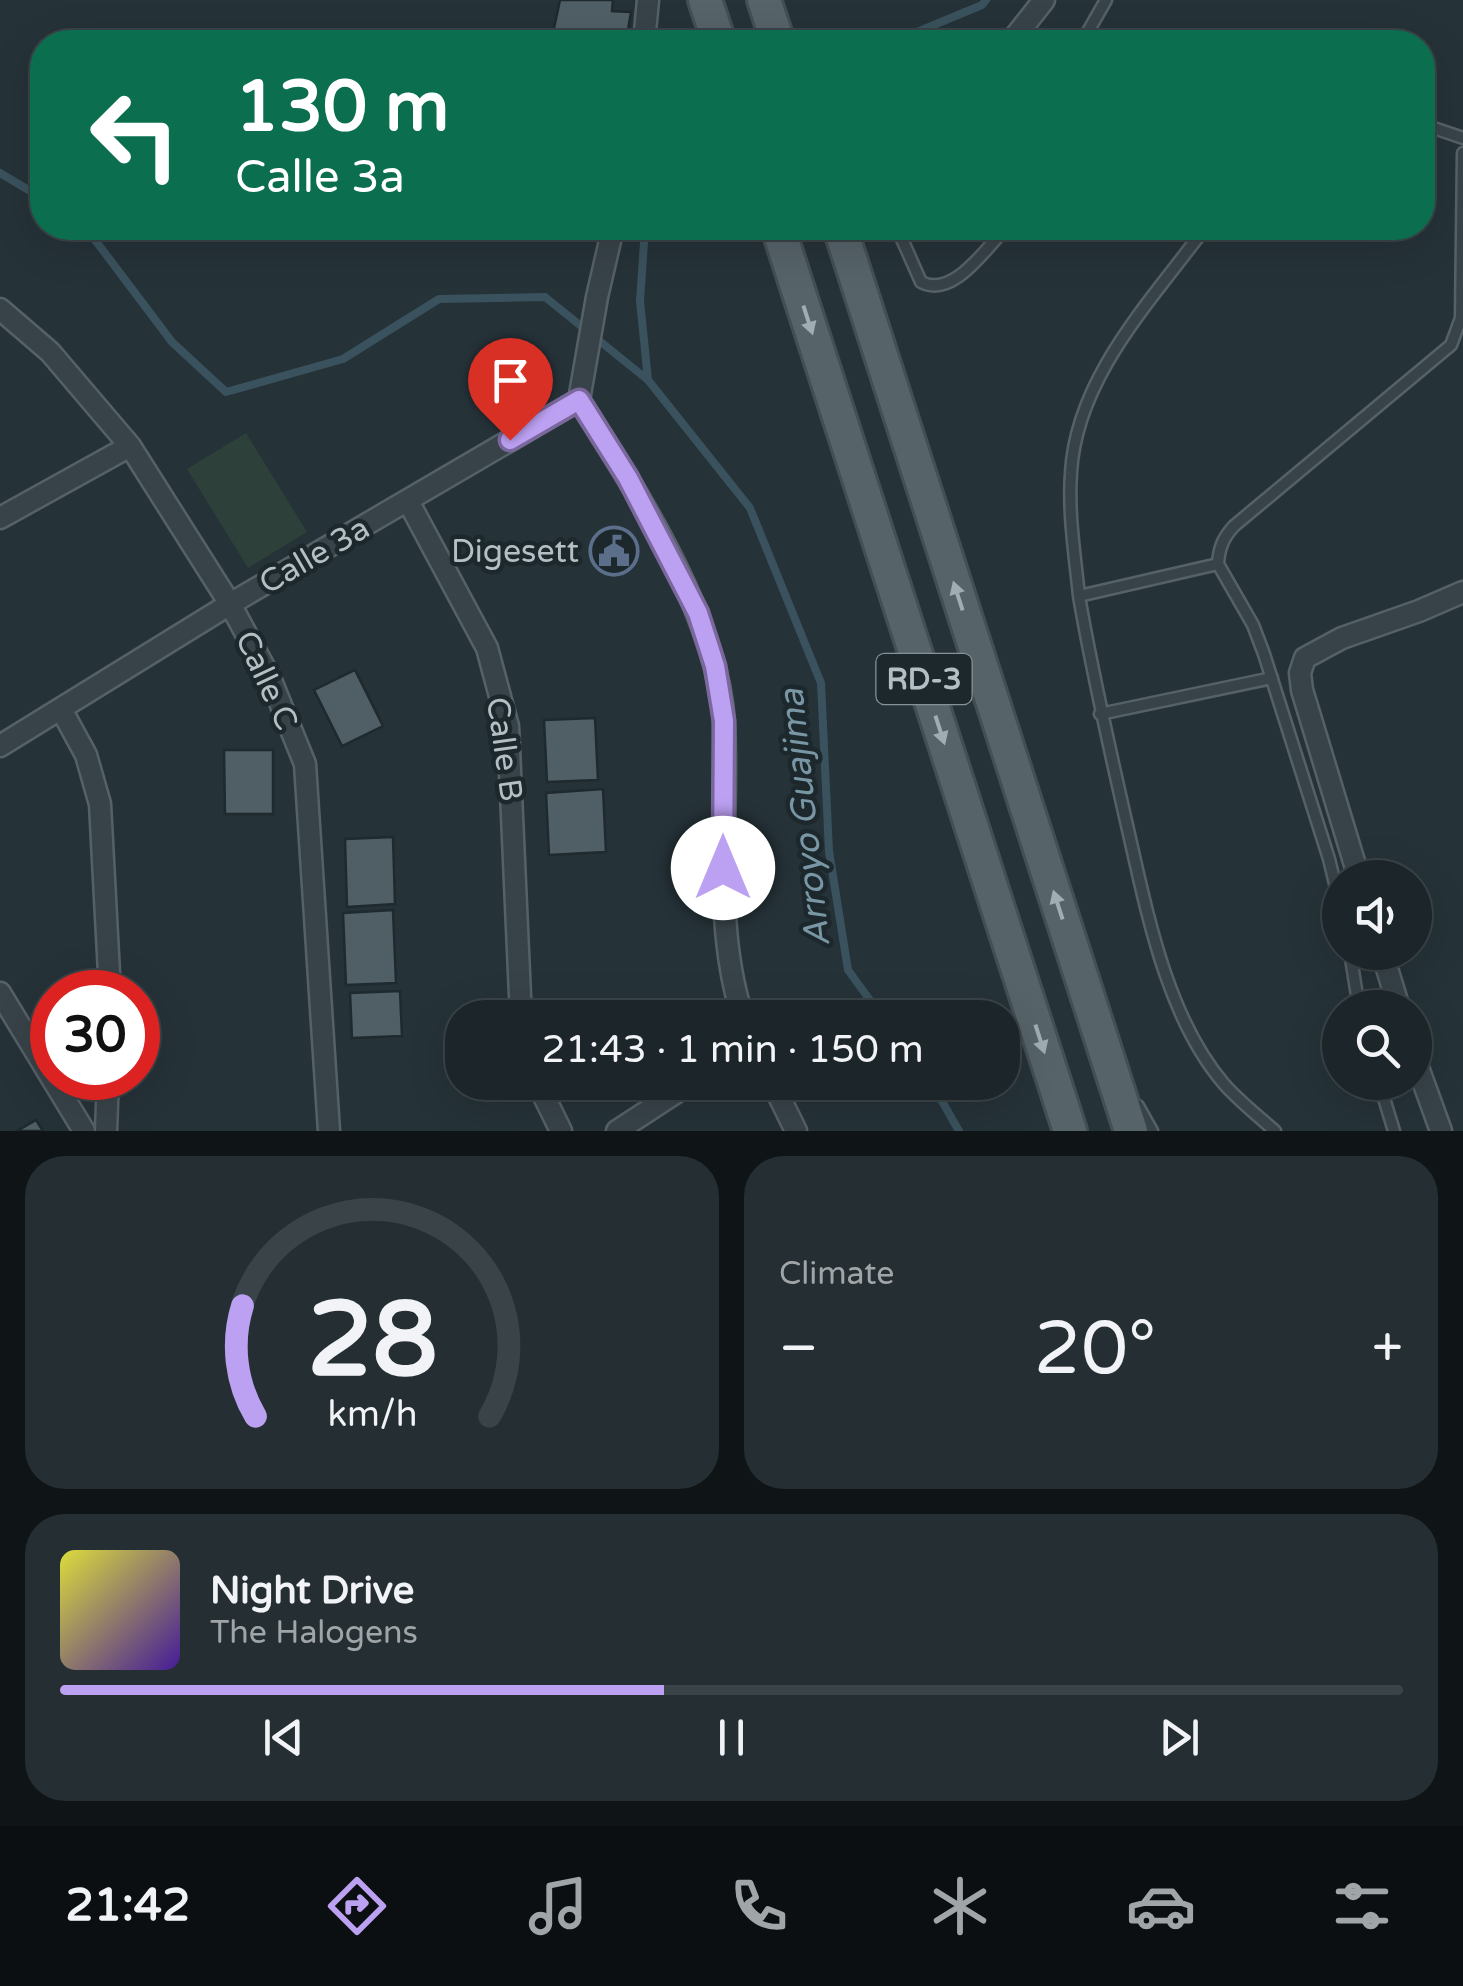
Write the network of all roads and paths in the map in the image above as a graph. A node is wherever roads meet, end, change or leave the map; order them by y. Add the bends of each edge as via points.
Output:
1 (648, 0) edge
2 (706, 0) edge
3 (764, 0) edge
4 (1044, 0) edge
5 (1106, 0) edge
6 (645, 30) edge
7 (715, 30) edge
8 (774, 30) edge
9 (1020, 30) edge
10 (1089, 30) edge
11 (1435, 128) edge
12 (1463, 138) edge
13 (1463, 153) edge
14 (611, 240) edge
15 (782, 240) edge
16 (844, 240) edge
17 (902, 240) edge
18 (994, 240) edge
19 (1197, 240) edge
20 (0, 309) edge
21 (579, 400) junction
22 (130, 446) junction
23 (408, 501) junction
24 (0, 518) edge
25 (1218, 564) junction
26 (1463, 592) edge
27 (1080, 596) junction
28 (230, 604) junction
29 (1272, 678) junction
30 (61, 709) junction
31 (1100, 714) junction
32 (0, 746) edge
33 (1329, 860) edge
34 (1354, 860) edge
35 (109, 970) edge
36 (0, 992) edge
37 (520, 1000) edge
38 (737, 1000) edge
39 (1104, 1049) junction
40 (107, 1100) edge
41 (545, 1100) edge
42 (664, 1100) edge
43 (781, 1100) edge
44 (1385, 1100) edge
45 (1430, 1100) edge
46 (84, 1131) edge
47 (106, 1131) edge
48 (328, 1131) edge
49 (561, 1131) edge
50 (617, 1131) edge
51 (796, 1131) edge
52 (1070, 1131) edge
53 (1131, 1131) edge
54 (1152, 1131) edge
55 (1275, 1131) edge
56 (1394, 1131) edge
57 (1441, 1131) edge

1 - 6 street
2 - 7 main road
3 - 8 main road
4 - 9 street
5 - 10 lane
11 - 12 lane
13 - 25 lane via 1461,318 1451,345 1234,526
14 - 21 street
15 -> 52 main road, RD-3
39 -> 16 main road, RD-3
17 - 18 lane via 922,282 935,288 959,275
19 - 27 lane via 1116,348 1083,411 1071,474
20 - 22 street, Calle C via 50,352
21 - 23 street, Calle 3a
21 - 38 street via 698,613 715,666 724,721 723,868
22 - 24 street
22 - 28 street, Calle C
23 - 28 street, Calle 3a
23 - 37 street, Calle B via 487,648 508,726
25 - 27 lane
25 - 29 lane via 1253,625
26 - 34 street via 1330,642 1305,658 1302,690
27 - 31 lane
28 - 30 street, Calle 3a
28 - 48 street, Calle C via 270,678 304,764
29 - 31 lane
29 - 33 lane
30 - 32 street, Calle 3a
30 - 35 street via 86,755 100,804
31 - 55 lane via 1148,919 1170,982 1224,1084
36 - 46 street
39 - 53 main road, RD-3
39 - 54 lane
40 - 47 street
41 - 49 street
42 - 50 street
43 - 51 street
44 - 56 lane
45 - 57 street

